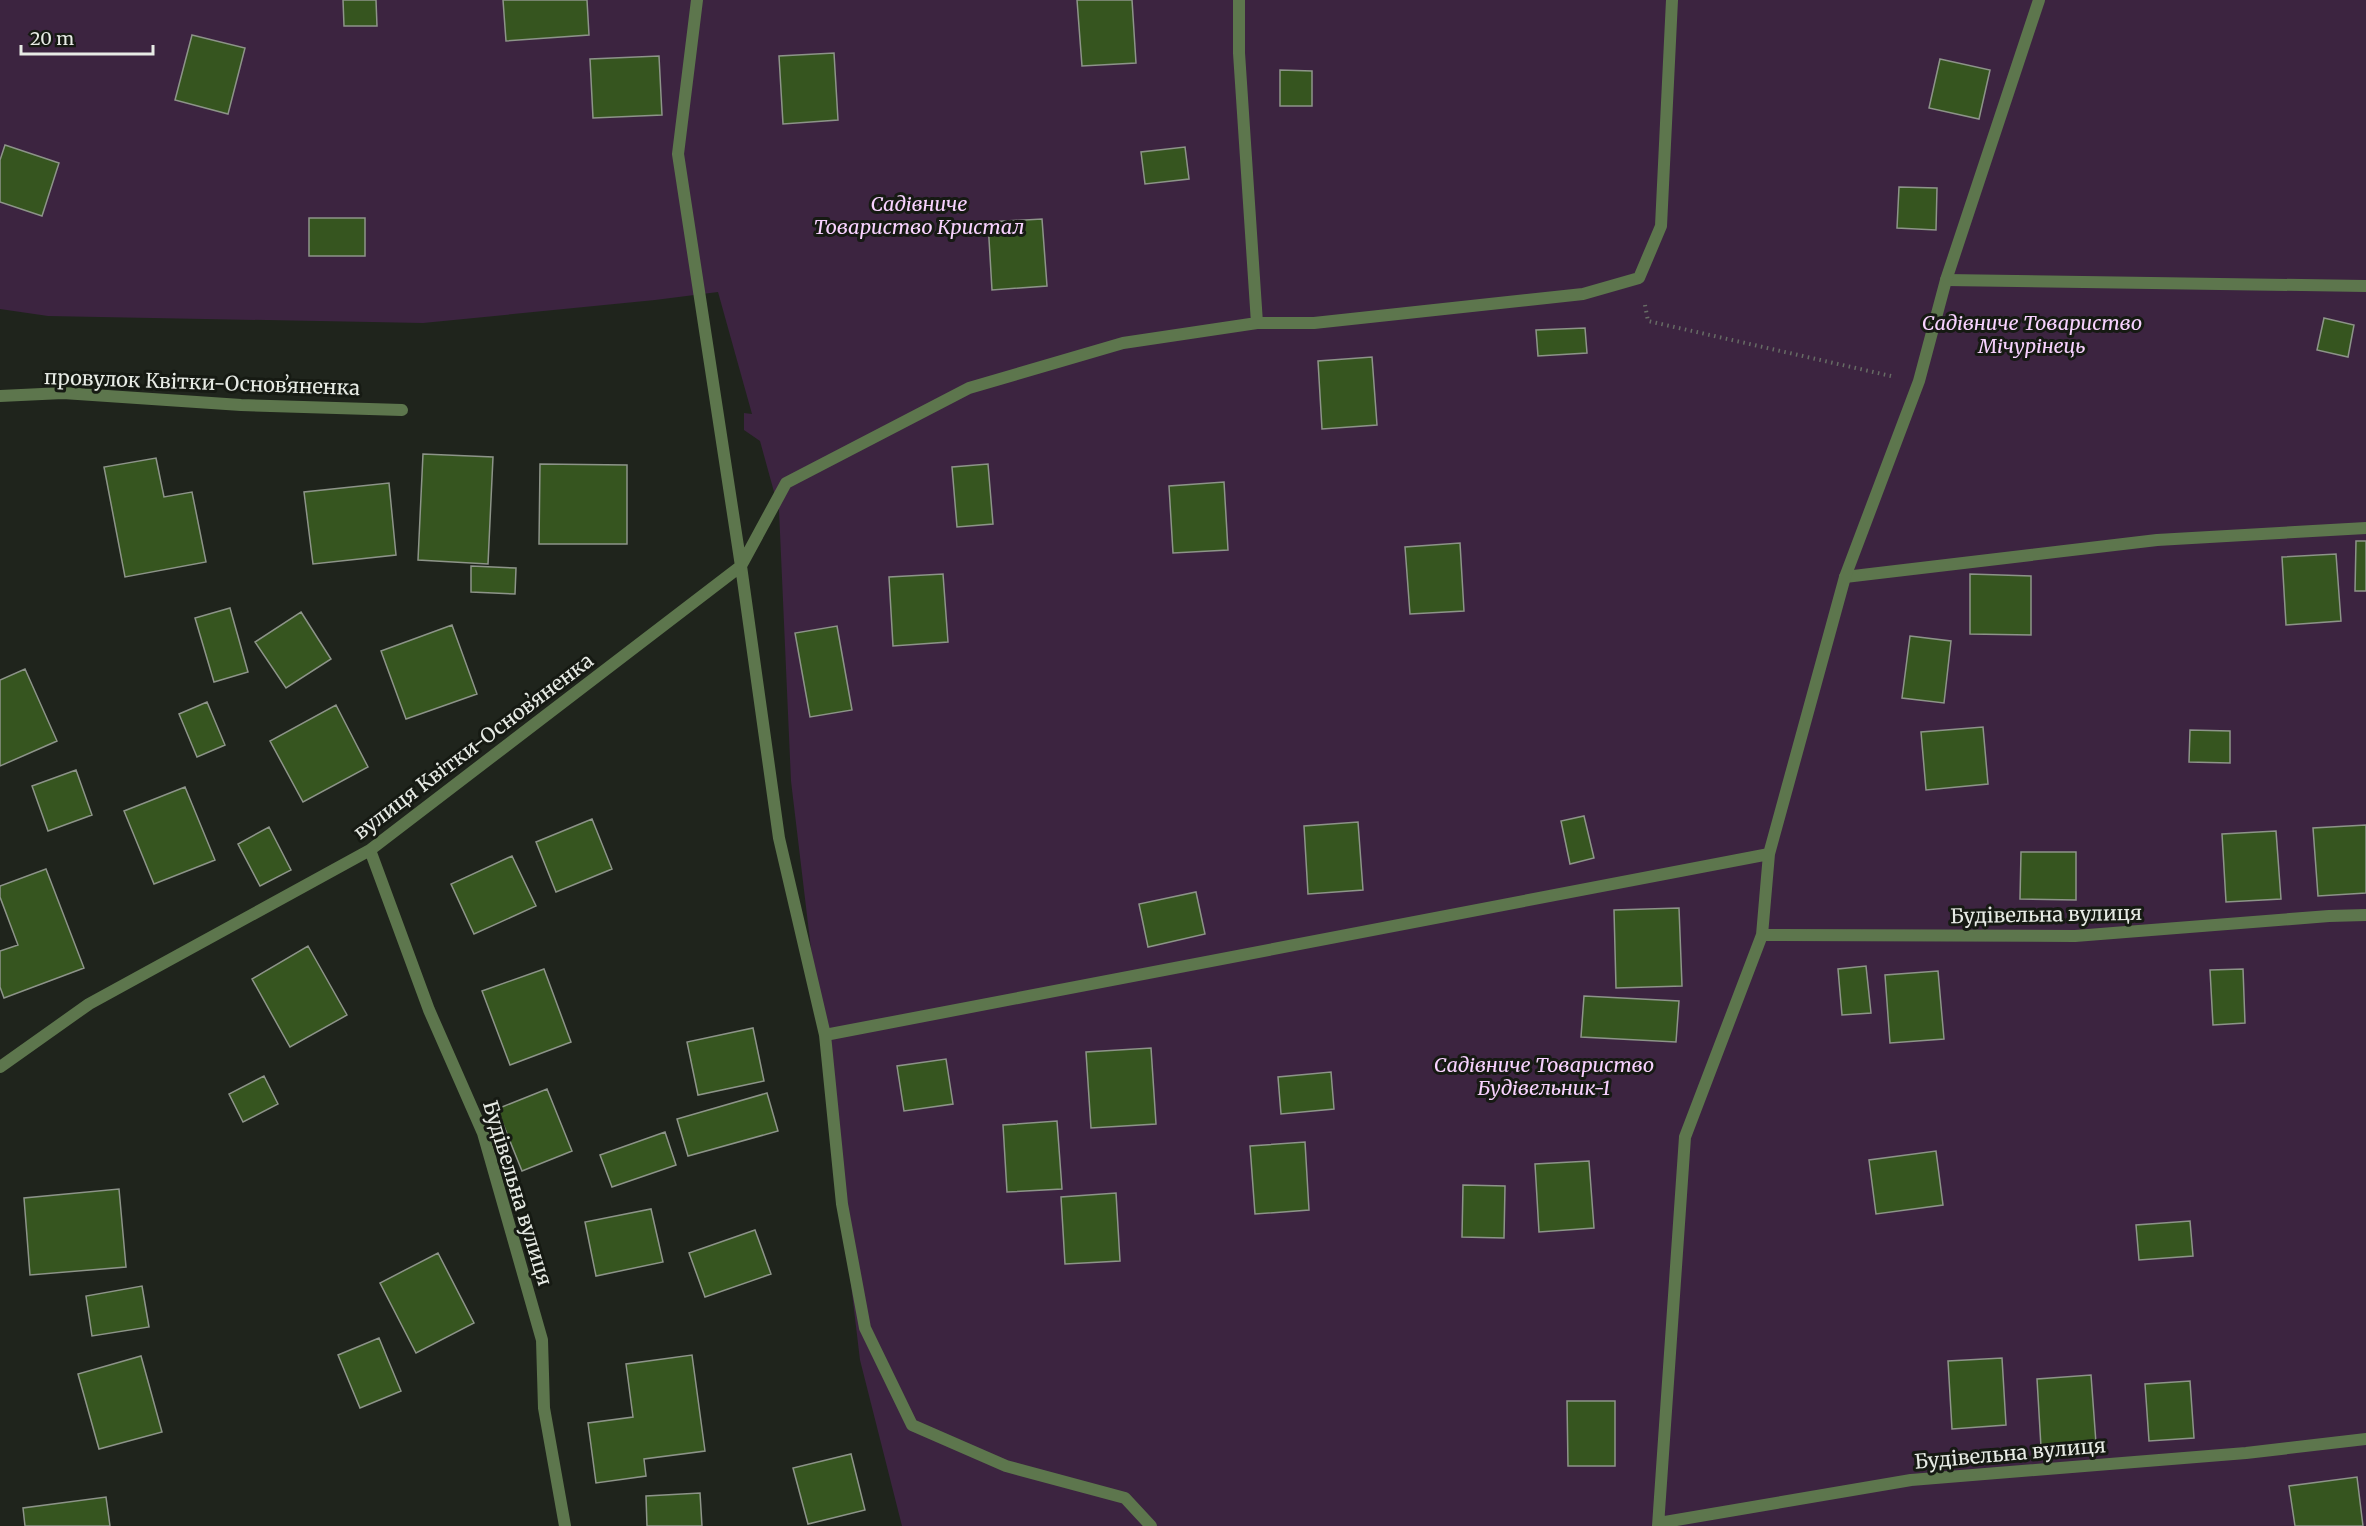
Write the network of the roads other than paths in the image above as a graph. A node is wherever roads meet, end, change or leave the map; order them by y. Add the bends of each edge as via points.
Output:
1 (697, 0) edge
2 (1239, 0) edge
3 (1672, 0) edge
4 (2039, 0) edge
5 (1946, 280) junction
6 (2366, 286) edge
7 (1257, 323) junction
8 (0, 396) edge
9 (402, 410) dead end
10 (2366, 528) edge
11 (741, 566) junction
12 (1845, 577) junction
13 (370, 850) junction
14 (1769, 854) junction
15 (2366, 915) edge
16 (1762, 935) junction
17 (825, 1035) junction
18 (0, 1067) edge
19 (2366, 1439) edge
20 (1658, 1525) edge
21 (565, 1526) edge
22 (1151, 1526) edge

1 - 11 street via 678,154
2 - 7 street
3 - 7 street via 1661,226 1639,278 1583,294 1314,323
4 - 5 street
5 - 6 street
5 - 12 street via 1919,381
7 - 11 street via 1124,343 969,388 786,483
8 - 9 street, провулок Квітки-Основʼяненка via 63,393 241,405
10 - 12 street via 2157,540
11 - 13 street, вулиця Квітки-Основʼяненка
11 - 17 street via 779,838
12 - 14 street
13 - 18 street, вулиця Квітки-Основʼяненка via 89,1004
13 - 21 street, Будівельна вулиця via 429,1010 483,1133 503,1202 542,1340 544,1408
14 - 16 street
14 - 17 street
15 - 16 street, Будівельна вулиця via 2075,936
16 - 20 street via 1685,1137
17 - 22 street via 842,1203 865,1328 912,1425 1006,1466 1125,1498
19 - 20 street, Будівельна вулиця via 2246,1453 1911,1480

